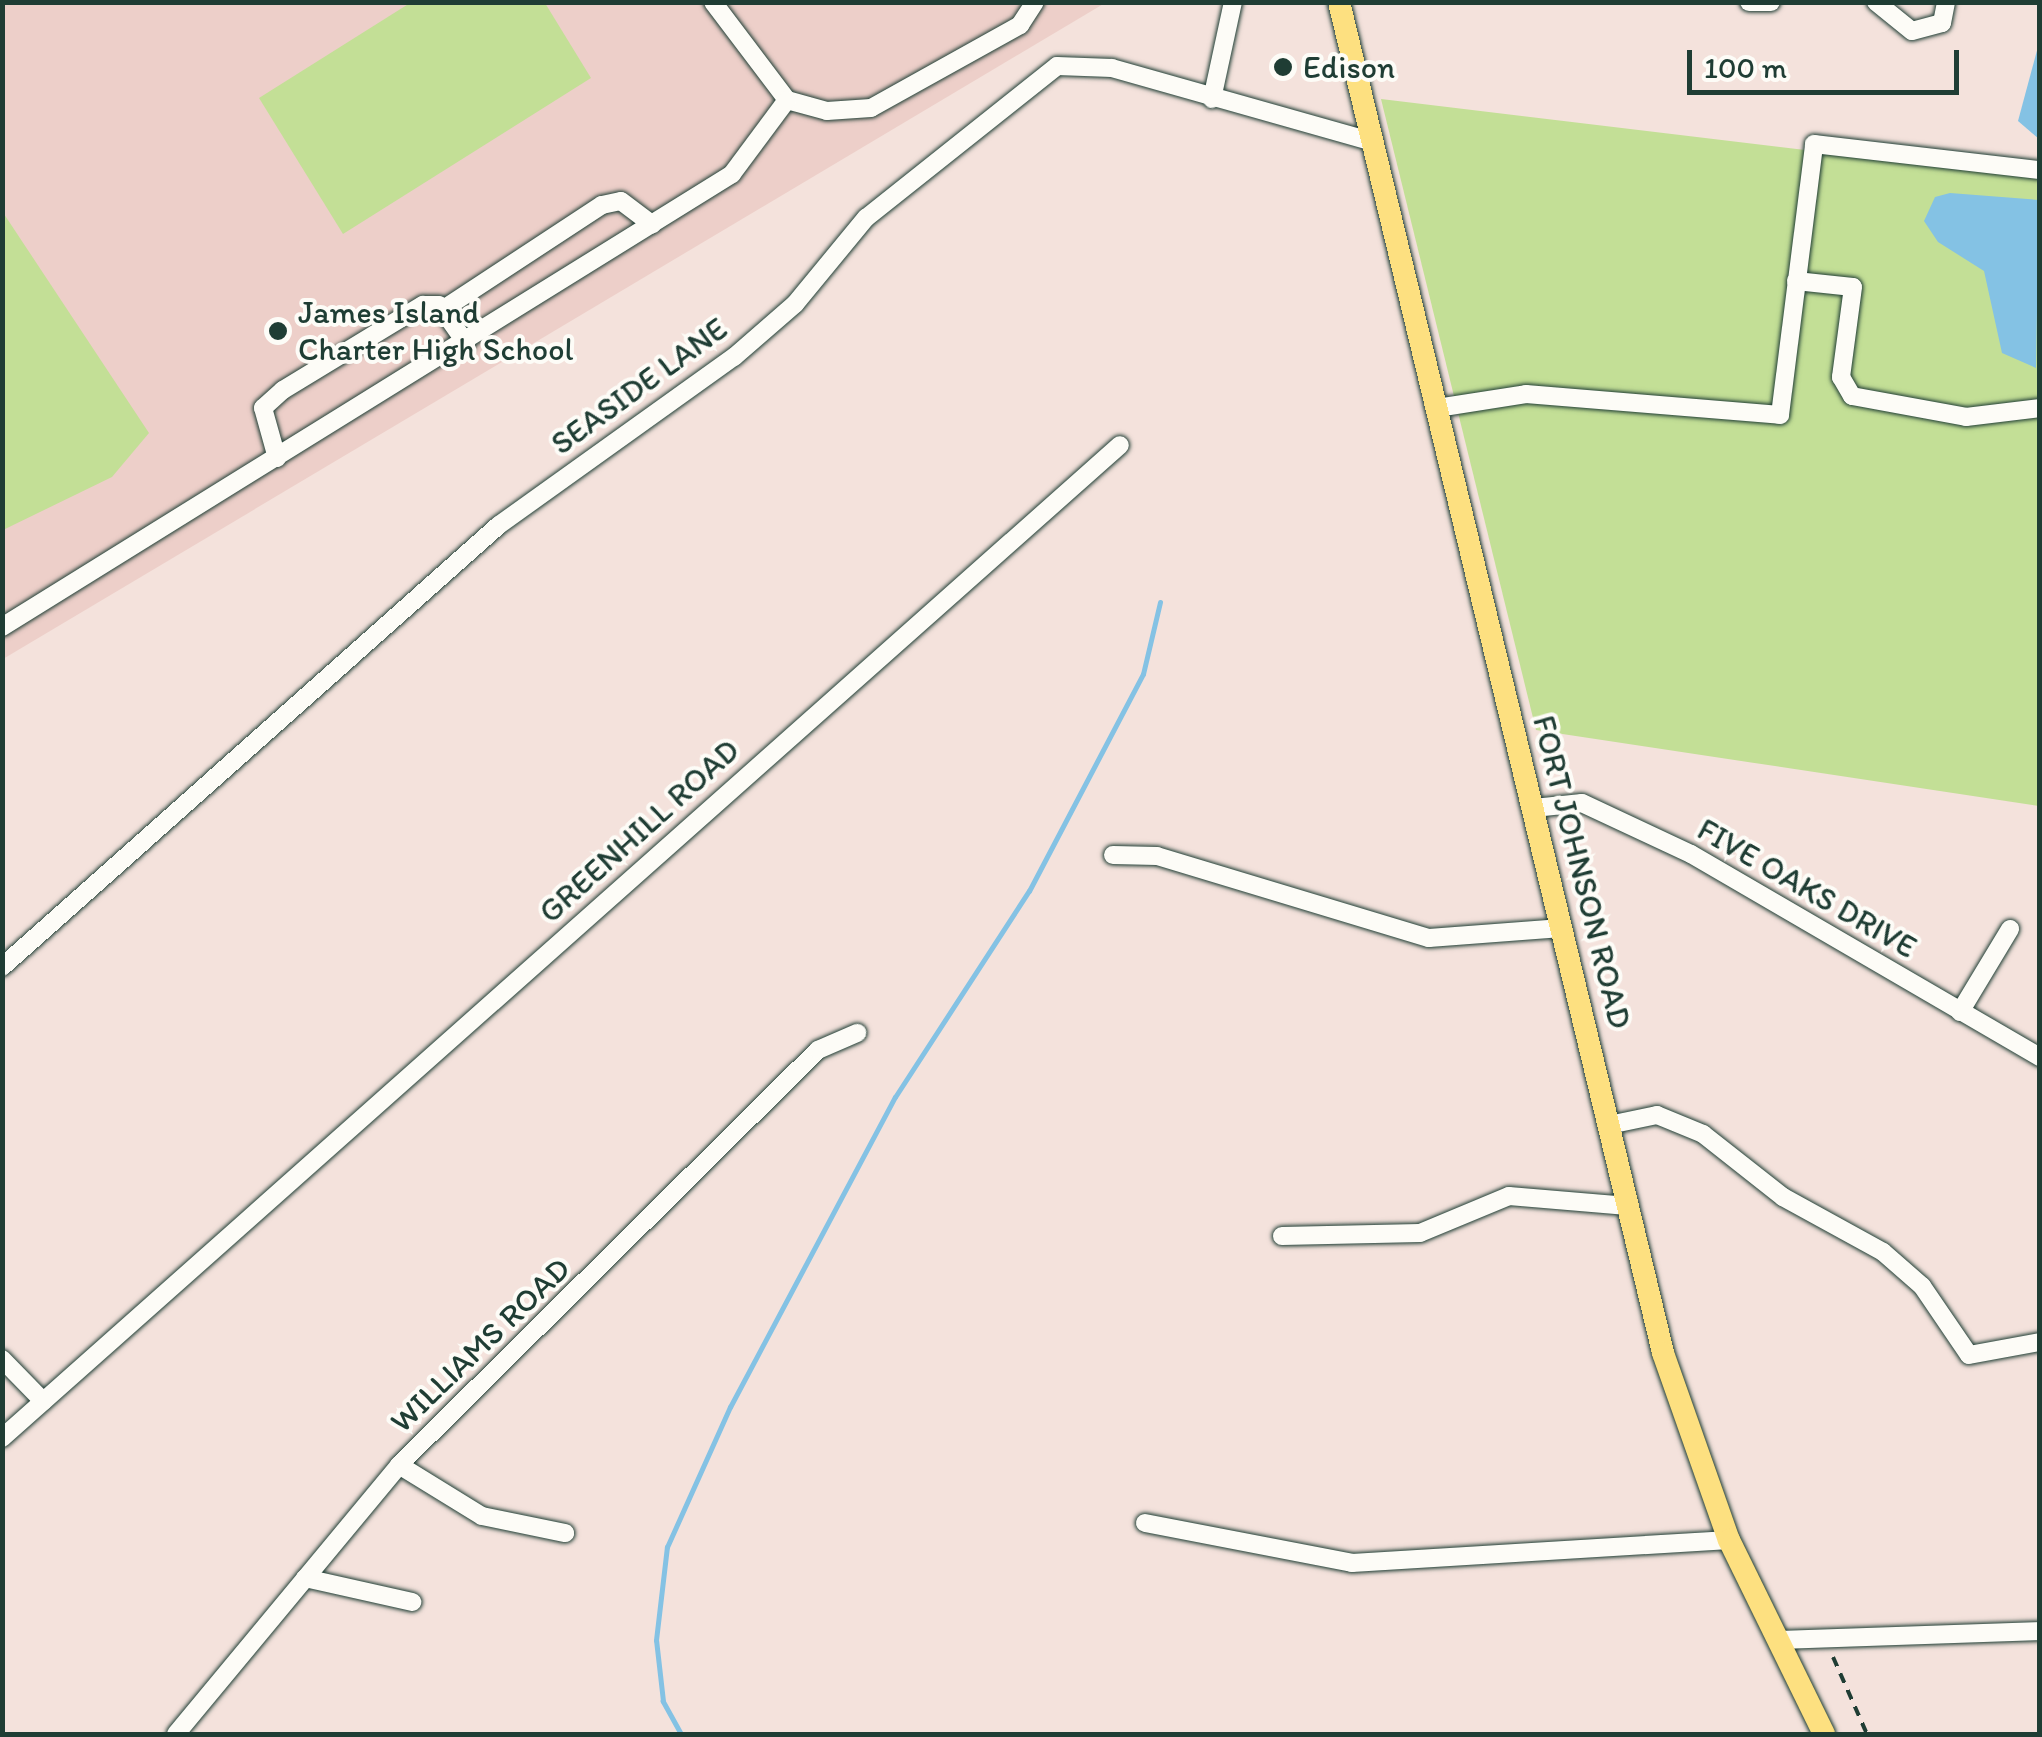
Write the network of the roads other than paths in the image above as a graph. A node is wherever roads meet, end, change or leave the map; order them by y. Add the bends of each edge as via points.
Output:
1 (713, 2) edge
2 (1035, 2) edge
3 (1233, 2) edge
4 (1339, 2) edge
5 (1749, 2) edge
6 (1771, 2) edge
7 (1876, 2) edge
8 (1946, 2) edge
9 (1212, 99) junction
10 (787, 100) junction
11 (1374, 142) junction
12 (2040, 170) edge
13 (652, 224) junction
14 (1796, 281) junction
15 (442, 310) junction
16 (466, 342) junction
17 (1437, 408) junction
18 (2040, 408) edge
19 (1120, 445) dead end
20 (277, 458) junction
21 (2, 627) edge
22 (1534, 808) junction
23 (1113, 855) dead end
24 (1562, 928) junction
25 (2010, 930) dead end
26 (2, 967) edge
27 (1960, 1012) junction
28 (857, 1033) dead end
29 (2040, 1057) edge
30 (1609, 1125) junction
31 (1628, 1206) junction
32 (1282, 1236) dead end
33 (2040, 1342) edge
34 (2, 1359) edge
35 (43, 1401) junction
36 (2, 1438) edge
37 (399, 1465) junction
38 (1145, 1523) dead end
39 (565, 1533) dead end
40 (1729, 1540) junction
41 (304, 1578) junction
42 (412, 1602) dead end
43 (2040, 1631) edge
44 (1780, 1640) junction
45 (176, 1734) edge
46 (1824, 1734) edge

1 - 10 street
2 - 10 street via 1020,25 871,108 827,111
3 - 9 street
4 - 11 main road, FORT JOHNSON ROAD
5 - 6 street
7 - 8 street via 1912,32 1942,23
9 - 11 street, SEASIDE LANE
9 - 26 street, SEASIDE LANE via 1081,62 1035,80 866,218 747,346 499,525
10 - 13 street via 732,174
11 - 17 main road, FORT JOHNSON ROAD
12 - 14 street via 1814,144
13 - 15 street via 621,201 602,205
13 - 16 street
14 - 17 street via 1780,415 1540,394
14 - 18 street via 1853,287 1840,378 1852,396 1966,417
15 - 16 street
15 - 20 street via 423,305 263,408
16 - 20 street
17 - 22 main road, FORT JOHNSON ROAD
19 - 35 street, GREENHILL ROAD
20 - 21 street
22 - 24 main road, FORT JOHNSON ROAD
22 - 27 street, FIVE OAKS DRIVE via 1582,803 1627,823
23 - 24 street via 1157,856 1429,938
24 - 30 main road, FORT JOHNSON ROAD
25 - 27 street
27 - 29 street, FIVE OAKS DRIVE
28 - 37 street, WILLIAMS ROAD via 818,1050
30 - 31 main road, FORT JOHNSON ROAD
30 - 33 street via 1657,1115 1703,1134 1784,1197 1882,1252 1922,1286 1969,1354
31 - 32 street via 1509,1196 1420,1233
31 - 40 main road, FORT JOHNSON ROAD via 1669,1375
34 - 35 street
35 - 36 street, GREENHILL ROAD
37 - 39 street via 482,1516
37 - 41 street, WILLIAMS ROAD
38 - 40 street via 1352,1563
40 - 44 main road, FORT JOHNSON ROAD
41 - 42 street
41 - 45 street, WILLIAMS ROAD via 240,1668
43 - 44 street
44 - 46 main road, FORT JOHNSON ROAD

